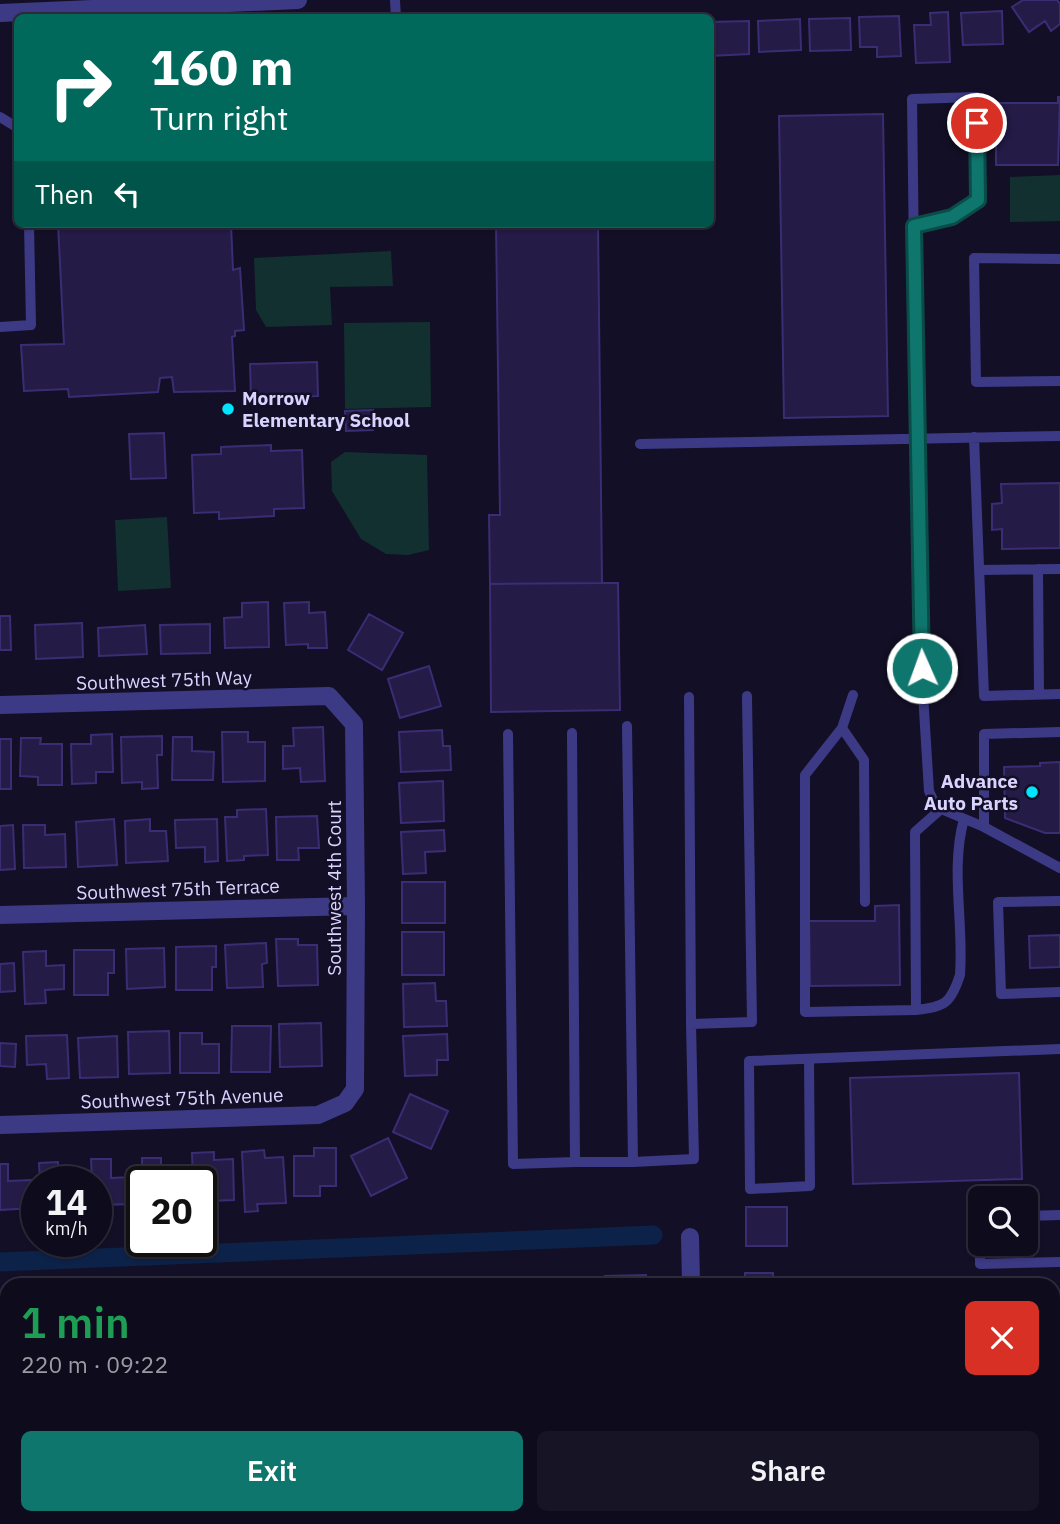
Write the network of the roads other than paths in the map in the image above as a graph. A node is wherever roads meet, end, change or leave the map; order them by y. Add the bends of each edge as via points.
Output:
1 (298, 0) edge
2 (121, 4) edge
3 (0, 13) edge
4 (34, 14) edge
5 (914, 226) junction
6 (29, 228) edge
7 (1060, 259) edge
8 (0, 327) edge
9 (1060, 381) edge
10 (1060, 436) edge
11 (974, 437) junction
12 (916, 439) junction
13 (640, 444) dead end
14 (1038, 569) junction
15 (1060, 569) edge
16 (980, 570) junction
17 (1040, 694) junction
18 (1060, 694) edge
19 (853, 695) dead end
20 (329, 696) joint
21 (747, 696) dead end
22 (689, 697) dead end
23 (0, 705) edge
24 (627, 726) dead end
25 (842, 729) junction
26 (1060, 732) edge
27 (572, 733) dead end
28 (508, 734) dead end
29 (942, 809) junction
30 (964, 818) junction
31 (984, 827) junction
32 (1060, 868) edge
33 (1060, 901) edge
34 (864, 902) dead end
35 (356, 906) junction
36 (0, 915) edge
37 (1060, 992) edge
38 (916, 1010) junction
39 (691, 1024) junction
40 (1060, 1049) edge
41 (809, 1059) junction
42 (355, 1089) joint
43 (0, 1125) edge
44 (575, 1162) junction
45 (633, 1162) junction
46 (1060, 1215) edge
47 (1038, 1216) edge
48 (690, 1237) dead end
49 (980, 1256) edge
50 (1060, 1262) edge
51 (691, 1278) edge

1 - 2 street
2 - 4 street
3 - 4 street
5 - 5 lane via 912,99 977,97 978,200 952,217
5 - 12 lane
6 - 8 lane via 31,325
7 - 9 lane via 974,258 976,382
10 - 11 lane
11 - 12 lane
11 - 16 lane
12 - 13 lane
12 - 29 lane via 929,791
14 - 15 lane
14 - 16 lane
14 - 17 lane
16 - 17 lane via 984,696
17 - 18 lane
19 - 25 lane
20 - 23 street, Southwest 75th Way
20 - 35 street, Southwest 4th Court via 354,724
21 - 39 lane via 752,1022
22 - 39 lane
24 - 45 lane
25 - 34 lane via 864,761
25 - 38 lane via 805,775 805,1012
26 - 31 lane via 984,734
27 - 44 lane
28 - 44 lane via 513,1164
29 - 30 lane
29 - 38 lane via 915,832
30 - 31 lane
30 - 38 lane via 958,838 960,975 947,1003
31 - 32 lane
33 - 37 lane via 998,902 1000,994
35 - 36 street, Southwest 75th Terrace
35 - 42 street, Southwest 4th Court
39 - 45 lane via 694,1159
40 - 41 lane
41 - 41 lane via 750,1061 750,1189 810,1186
42 - 43 street, Southwest 75th Avenue via 345,1103 318,1115
44 - 45 lane
46 - 47 lane
48 - 51 street
49 - 50 lane via 980,1264

